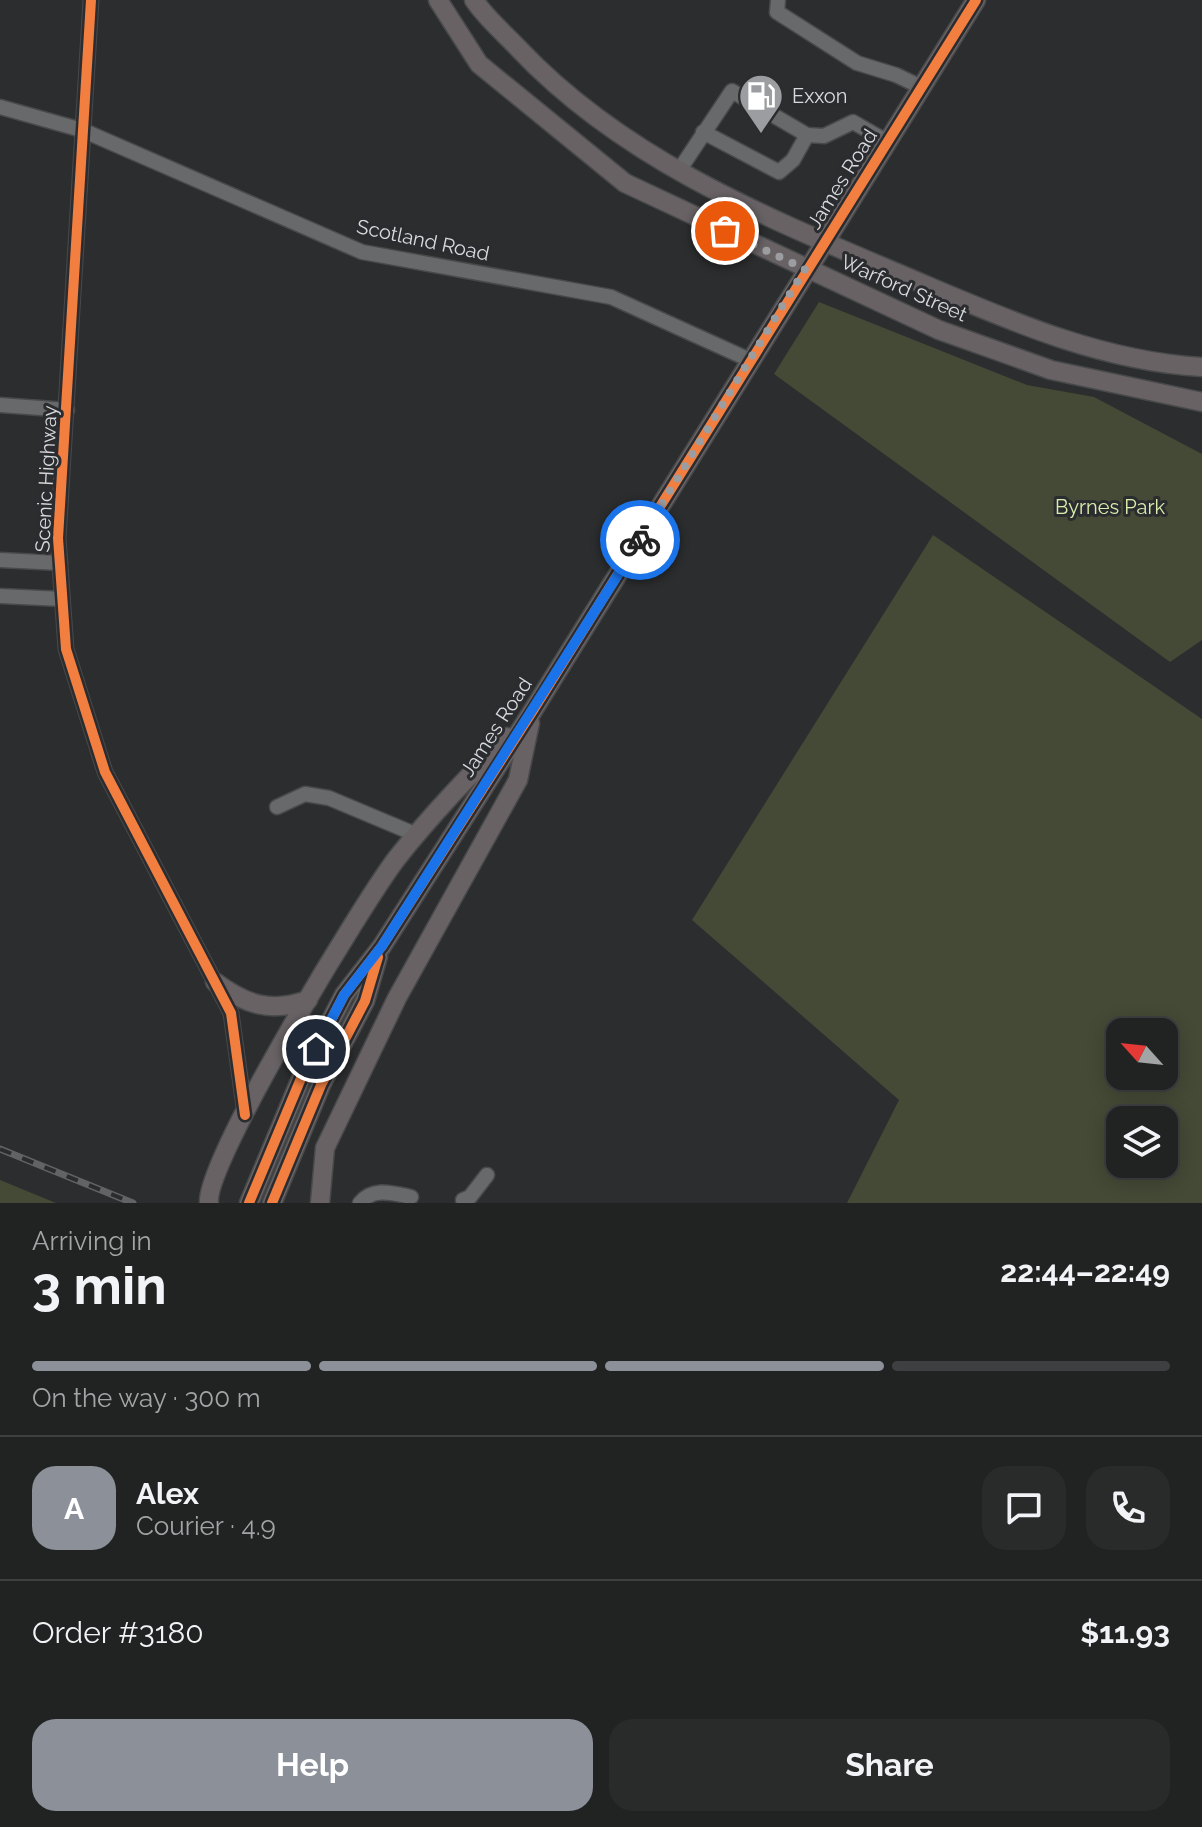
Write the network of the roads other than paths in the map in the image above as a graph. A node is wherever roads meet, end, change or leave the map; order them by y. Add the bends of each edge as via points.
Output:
1 (91, 0) edge
2 (438, 0) edge
3 (474, 0) edge
4 (778, 0) edge
5 (976, 0) edge
6 (921, 87) junction
7 (0, 107) edge
8 (82, 130) junction
9 (703, 132) junction
10 (807, 135) junction
11 (886, 141) junction
12 (678, 172) junction
13 (823, 242) junction
14 (805, 269) junction
15 (752, 361) junction
16 (1202, 367) edge
17 (1202, 402) edge
18 (0, 405) edge
19 (67, 410) junction
20 (0, 560) edge
21 (60, 563) junction
22 (0, 596) edge
23 (62, 599) junction
24 (532, 712) junction
25 (277, 807) dead end
26 (417, 835) junction
27 (382, 946) junction
28 (215, 982) junction
29 (308, 1000) junction
30 (245, 1115) junction
31 (487, 1175) dead end
32 (411, 1197) dead end
33 (463, 1200) dead end
34 (209, 1203) edge
35 (249, 1203) edge
36 (272, 1203) edge
37 (320, 1203) edge
38 (360, 1203) edge

1 - 8 street, Scenic Highway
2 - 14 main road, Warford Street via 479,64 625,183
3 - 12 main road, Warford Street via 547,79 622,139
4 - 6 street via 777,12 857,63
5 - 6 main road, James Road
6 - 11 main road, James Road
7 - 8 street, Scotland Road
8 - 15 street, Scotland Road via 362,252 611,297
8 - 19 street, Scenic Highway
9 - 10 street via 779,172
9 - 10 street via 732,91
9 - 12 street
10 - 11 street via 824,136 853,122
11 - 13 main road, James Road
12 - 13 main road, Warford Street
13 - 14 main road, James Road
13 - 16 main road, Warford Street via 1072,343 1172,366
14 - 15 main road, James Road
14 - 17 main road, Warford Street via 939,330 1051,370
15 - 24 main road, James Road
18 - 19 street
19 - 21 street, Scenic Highway
20 - 21 street
21 - 23 street, Scenic Highway
22 - 23 street
23 - 28 street, Scenic Highway via 66,649 105,772
24 - 26 main road
24 - 27 main road, James Road
24 - 37 main road via 518,780 397,998 325,1148
25 - 26 street via 305,794 329,798
26 - 29 main road via 355,921
27 - 35 main road, James Road via 344,995 302,1076
27 - 36 main road, James Road via 365,1001 321,1085
28 - 29 main road via 259,1007 285,1008
28 - 30 street, Scenic Highway via 231,1013
29 - 30 main road
30 - 34 main road via 213,1179
31 - 33 street
32 - 38 street via 370,1194

